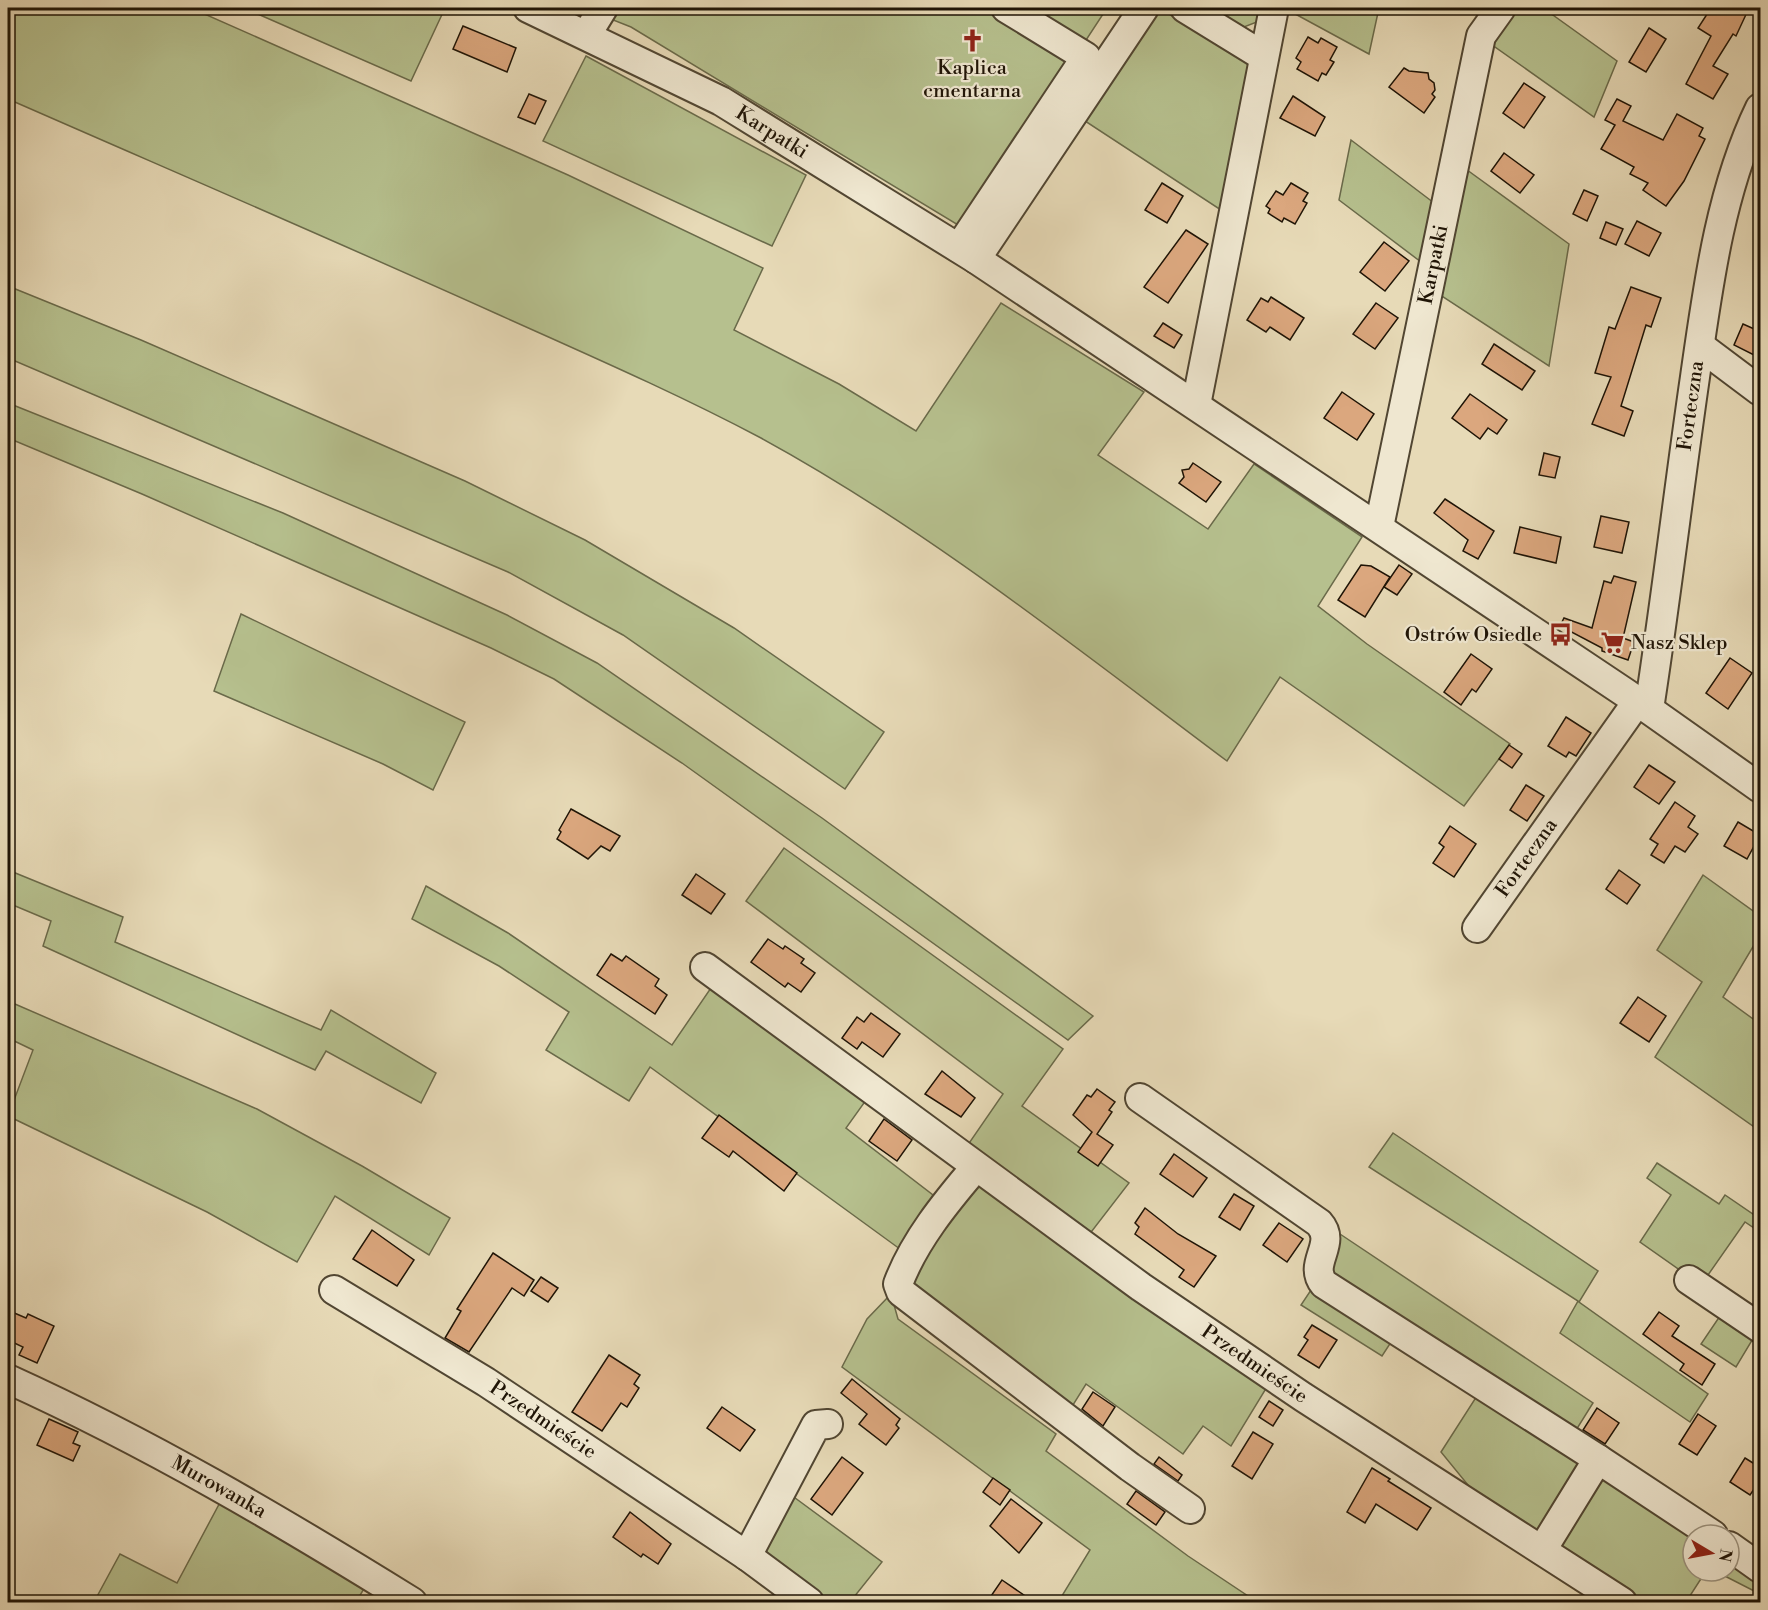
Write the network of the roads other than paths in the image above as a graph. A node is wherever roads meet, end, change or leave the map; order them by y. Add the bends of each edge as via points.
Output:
1 (528, 8) edge
2 (603, 8) edge
3 (1006, 8) edge
4 (1144, 8) edge
5 (1185, 8) edge
6 (1274, 8) edge
7 (1501, 8) edge
8 (587, 34) junction
9 (1263, 56) junction
10 (1095, 62) junction
11 (1761, 108) edge
12 (968, 253) junction
13 (1700, 346) junction
14 (1761, 391) edge
15 (1196, 405) junction
16 (1379, 527) junction
17 (1643, 706) junction
18 (1761, 788) edge
19 (1477, 928) dead end
20 (705, 967) dead end
21 (1140, 1098) dead end
22 (975, 1167) junction
23 (1689, 1280) dead end
24 (334, 1290) dead end
25 (1761, 1329) edge
26 (14, 1382) edge
27 (828, 1424) dead end
28 (1598, 1459) junction
29 (1190, 1509) dead end
30 (1695, 1523) edge
31 (1542, 1550) junction
32 (743, 1553) junction
33 (1741, 1554) edge
34 (1761, 1568) edge
35 (412, 1602) edge
36 (809, 1602) edge
37 (1622, 1602) edge

1 - 8 street, Karpatki
2 - 8 street
3 - 10 street
4 - 10 street
5 - 9 street
6 - 9 street
7 - 16 street, Karpatki via 1481,36
8 - 12 street, Karpatki via 722,101
9 - 15 street
10 - 12 street
11 - 13 street, Forteczna via 1727,200
12 - 15 street, Karpatki
13 - 14 street
13 - 17 street, Forteczna
15 - 16 street, Karpatki
16 - 17 street, Karpatki
17 - 18 street, Karpatki
17 - 19 street, Forteczna
20 - 22 street, Przedmieście
21 - 28 street via 1324,1228 1327,1242 1318,1274 1324,1284
22 - 29 street via 945,1203 903,1271 898,1284 901,1292
22 - 31 street, Przedmieście via 1303,1397
23 - 25 street
24 - 32 street, Przedmieście via 486,1382
26 - 35 street, Murowanka via 224,1488
27 - 32 street via 816,1425
28 - 30 street
28 - 31 street
31 - 37 street, Przedmieście
32 - 36 street, Przedmieście
33 - 34 street

